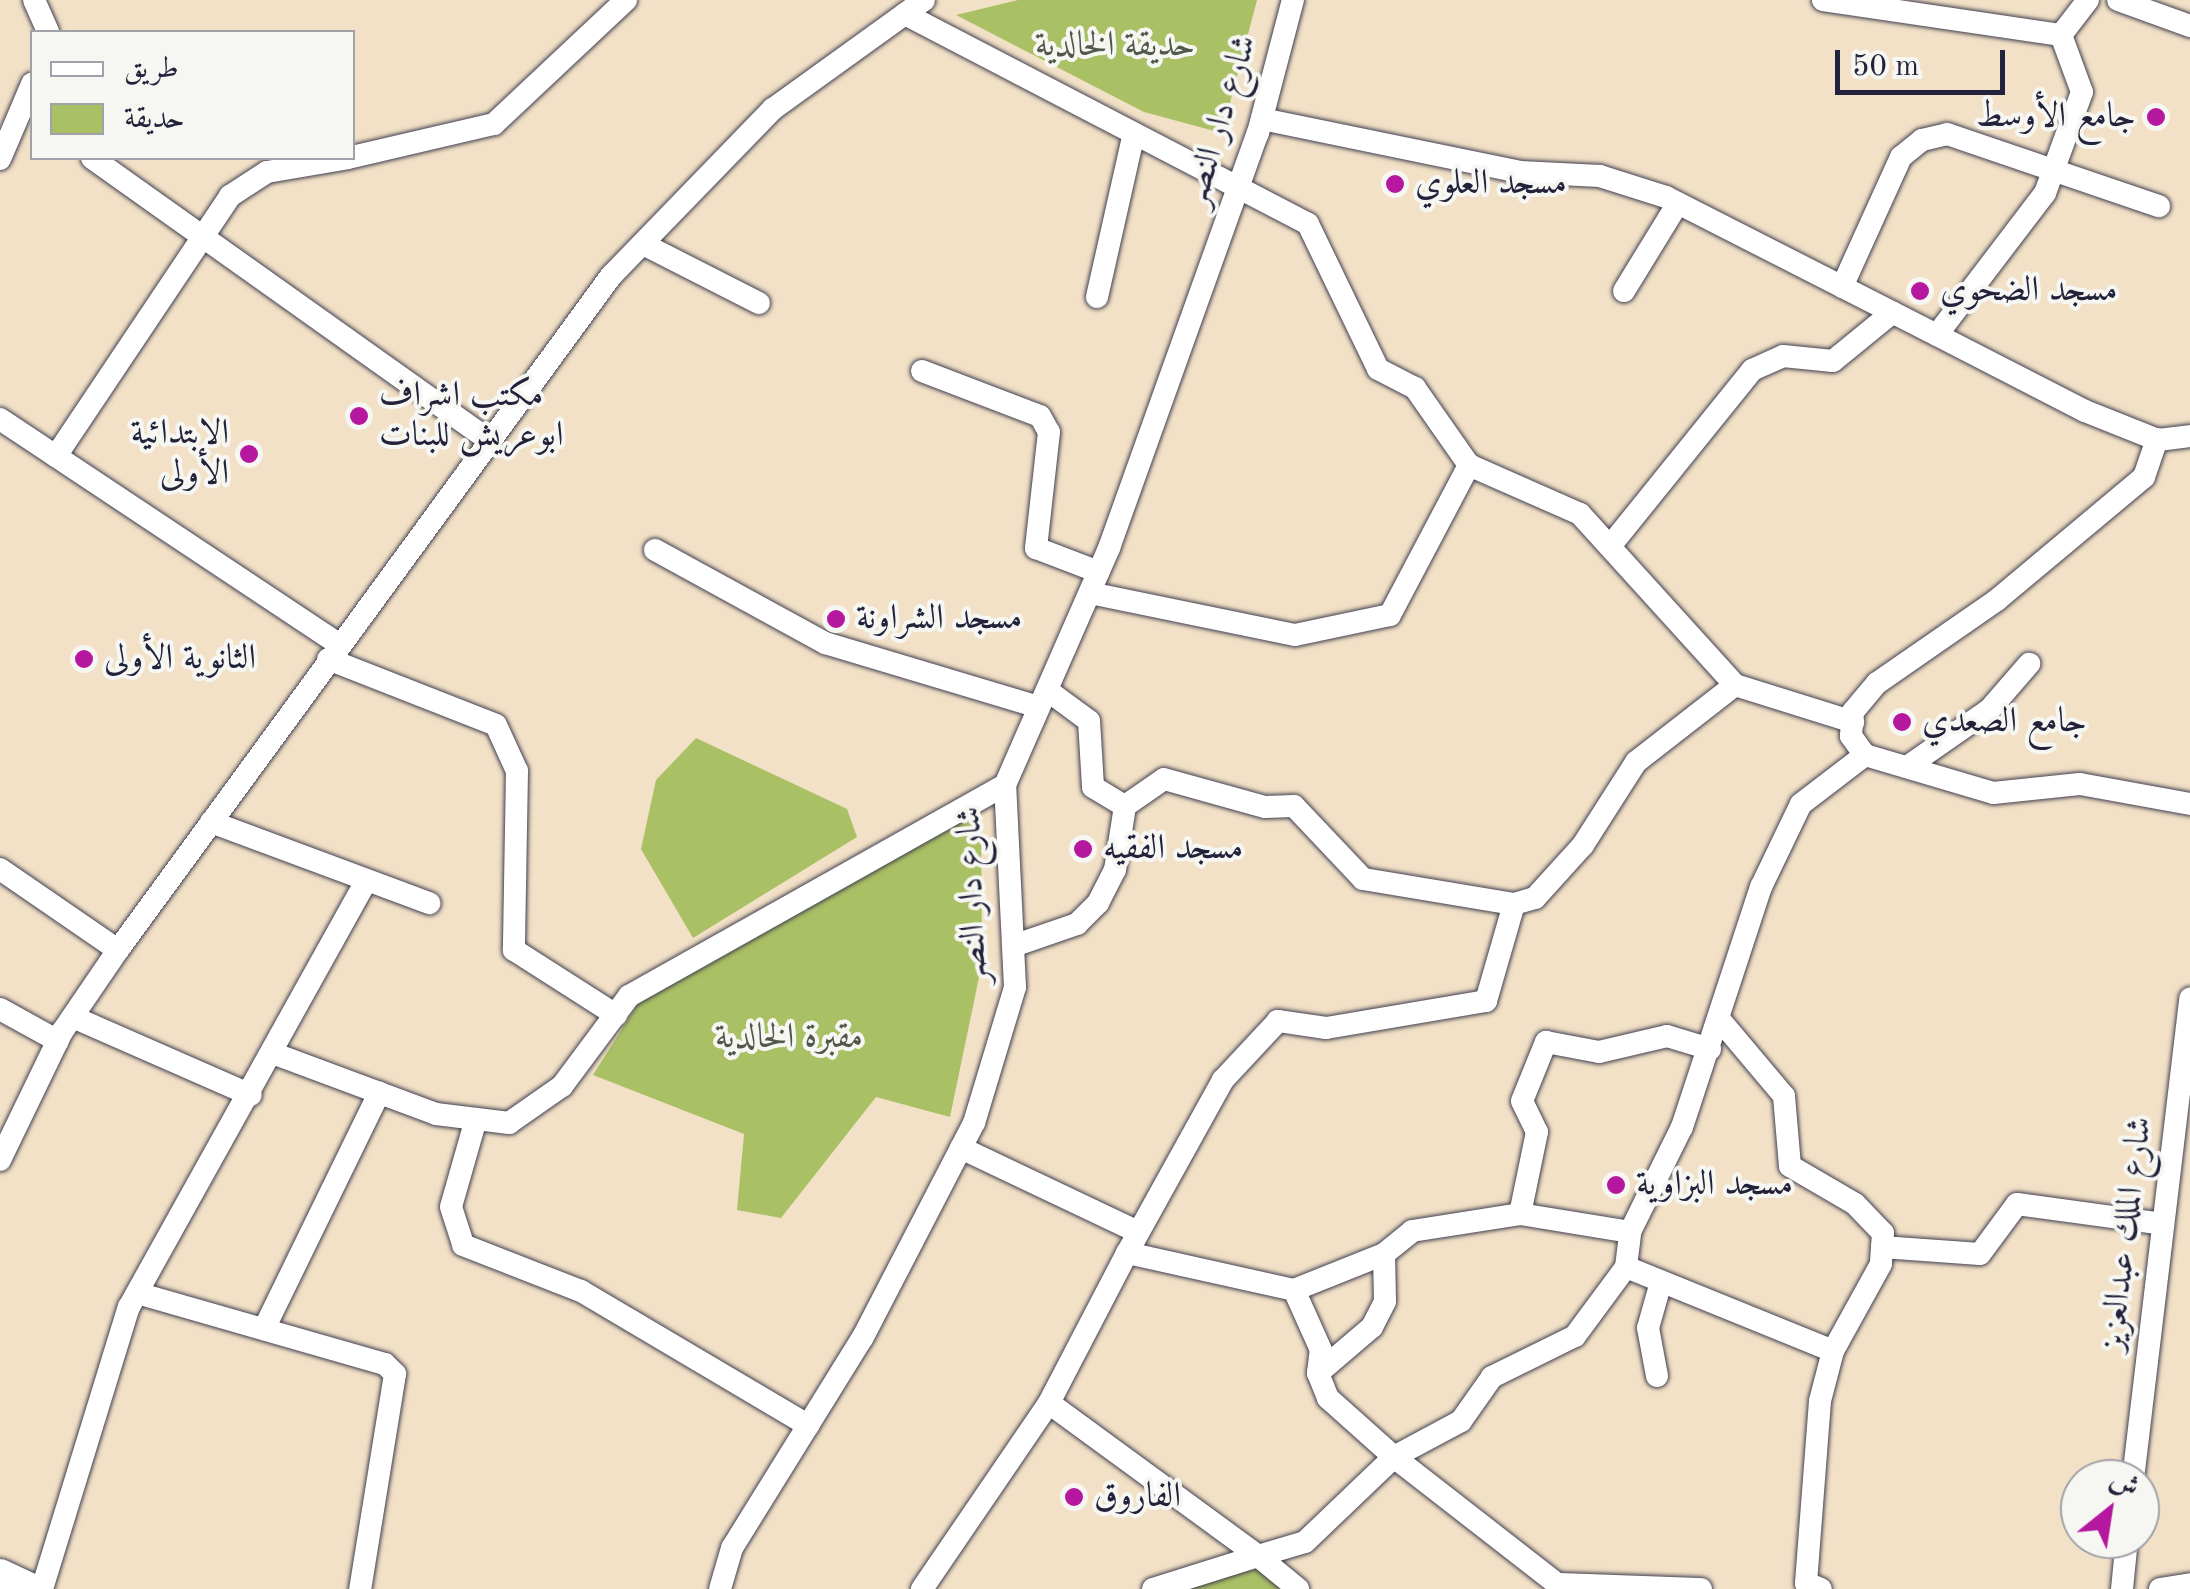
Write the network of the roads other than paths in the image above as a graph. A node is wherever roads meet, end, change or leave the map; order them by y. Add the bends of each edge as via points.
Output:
1 (626, 0) edge
2 (1293, 0) edge
3 (1823, 0) edge
4 (2088, 0) edge
5 (2118, 0) edge
6 (40, 1) edge
7 (915, 7) edge
8 (2190, 26) edge
9 (47, 30) edge
10 (2061, 35) junction
11 (28, 112) edge
12 (1262, 119) junction
13 (1133, 137) junction
14 (355, 156) edge
15 (0, 158) edge
16 (95, 160) edge
17 (333, 160) edge
18 (2054, 165) junction
19 (1238, 191) junction
20 (1678, 203) junction
21 (2159, 206) dead end
22 (200, 235) junction
23 (642, 244) junction
24 (1842, 287) junction
25 (1624, 291) dead end
26 (1097, 298) dead end
27 (759, 303) dead end
28 (1893, 312) junction
29 (1937, 335) junction
30 (922, 372) dead end
31 (0, 419) edge
32 (2190, 436) edge
33 (487, 440) junction
34 (2156, 440) junction
35 (56, 456) junction
36 (1468, 465) junction
37 (1611, 545) junction
38 (655, 550) dead end
39 (1095, 582) junction
40 (334, 652) junction
41 (2028, 664) dead end
42 (1735, 685) junction
43 (1043, 698) junction
44 (1852, 722) junction
45 (1865, 755) junction
46 (1907, 768) junction
47 (1005, 785) junction
48 (2190, 804) edge
49 (1125, 806) junction
50 (211, 822) junction
51 (0, 869) edge
52 (365, 882) junction
53 (428, 903) dead end
54 (1514, 904) junction
55 (1013, 946) junction
56 (118, 950) junction
57 (2190, 998) edge
58 (0, 1010) edge
59 (616, 1014) junction
60 (72, 1016) junction
61 (1720, 1020) junction
62 (58, 1041) junction
63 (1710, 1048) junction
64 (275, 1054) junction
65 (379, 1092) junction
66 (251, 1095) junction
67 (476, 1119) junction
68 (961, 1148) junction
69 (0, 1160) edge
70 (1520, 1214) junction
71 (2163, 1224) junction
72 (1630, 1232) junction
73 (1133, 1243) junction
74 (1882, 1247) junction
75 (1384, 1254) junction
76 (1626, 1266) junction
77 (1660, 1282) junction
78 (1294, 1290) junction
79 (137, 1292) junction
80 (264, 1329) junction
81 (1833, 1351) junction
82 (1318, 1374) junction
83 (1657, 1376) dead end
84 (1049, 1403) junction
85 (808, 1424) junction
86 (1394, 1457) junction
87 (2135, 1459) edge
88 (1258, 1556) junction
89 (2125, 1559) edge
90 (0, 1576) edge
91 (2190, 1584) edge
92 (1804, 1587) edge
93 (30, 1589) edge
94 (42, 1589) edge
95 (360, 1589) edge
96 (720, 1589) edge
97 (922, 1589) edge
98 (1153, 1589) edge
99 (1298, 1589) edge
100 (1701, 1589) edge
101 (2122, 1589) edge
102 (2160, 1589) edge

1 - 14 street via 494,124
2 - 12 street, شارع دار النصر
3 - 10 street
4 - 10 street
5 - 8 street
6 - 9 street
7 - 13 street
7 - 23 street via 773,109
10 - 18 street via 2082,92
11 - 15 street
12 - 19 street, شارع دار النصر
12 - 20 street via 1520,172 1600,176
13 - 19 street
13 - 26 street
16 - 22 street
17 - 22 street via 267,172 230,196
18 - 21 street
18 - 24 street via 1947,134 1922,140 1902,157
18 - 29 street via 2044,192
19 - 36 street via 1308,224 1378,368 1414,388
19 - 39 street, شارع دار النصر
20 - 24 street
20 - 25 street
22 - 33 street
22 - 35 street
23 - 27 street
23 - 33 street
24 - 28 street
28 - 29 street
28 - 37 street via 1832,362 1784,356 1752,370
29 - 34 street
30 - 39 street via 1040,416 1049,432 1036,548
31 - 35 street
32 - 34 street
33 - 40 street
34 - 44 street via 2144,478 1997,600 1878,684
35 - 40 street
36 - 37 street via 1580,514
36 - 39 street via 1390,615 1295,635
37 - 42 street
38 - 43 street via 825,643
39 - 43 street, شارع دار النصر
40 - 50 street
40 - 59 street via 496,725 516,771 514,950
41 - 46 street via 1990,709
42 - 44 street
42 - 54 street via 1636,762 1583,846 1534,898
43 - 47 street, شارع دار النصر
43 - 49 street via 1090,721 1094,788
44 - 45 street
45 - 46 street
45 - 61 street via 1800,804 1762,886
46 - 48 street via 1994,793 2080,784
47 - 55 street, شارع دار النصر
47 - 59 street via 629,996
49 - 54 street via 1164,779 1294,806 1364,879
49 - 55 street via 1098,903 1077,924
50 - 52 street
50 - 56 street
51 - 56 street
52 - 53 street
52 - 64 street
54 - 73 street via 1486,1002 1326,1028 1278,1021 1223,1080
55 - 68 street, شارع دار النصر via 1015,987
56 - 60 street
57 - 71 street, شارع الملك عبدالعزيز
58 - 62 street
59 - 67 street via 562,1086 509,1123
60 - 62 street
60 - 66 street
61 - 63 street
61 - 74 street via 1784,1096 1790,1166 1855,1204 1883,1233
62 - 69 street
63 - 70 street via 1667,1036 1599,1052 1546,1042 1522,1101 1537,1132
63 - 72 street
64 - 65 street
64 - 66 street
65 - 67 street
65 - 80 street
66 - 79 street
67 - 85 street via 451,1207 464,1245 595,1298
68 - 73 street
68 - 85 street, شارع دار النصر
70 - 72 street
70 - 75 street via 1412,1231
71 - 74 street via 2017,1204 1980,1254
71 - 87 street, شارع الملك عبدالعزيز
72 - 76 street
73 - 78 street
73 - 84 street
74 - 81 street via 1865,1299
75 - 78 street
75 - 82 street via 1385,1301 1372,1326
76 - 77 street
76 - 86 street via 1576,1336 1492,1377 1461,1422
77 - 81 street
77 - 83 street via 1648,1328
78 - 82 street via 1320,1350
79 - 80 street
79 - 94 street
80 - 95 street via 396,1374
81 - 92 street via 1820,1401
82 - 86 street via 1340,1412
84 - 88 street
84 - 97 street
85 - 96 street, شارع دار النصر via 732,1548
86 - 88 street via 1305,1542
86 - 100 street via 1557,1584
88 - 98 street
88 - 99 street
89 - 101 street
90 - 93 highway
91 - 102 street

